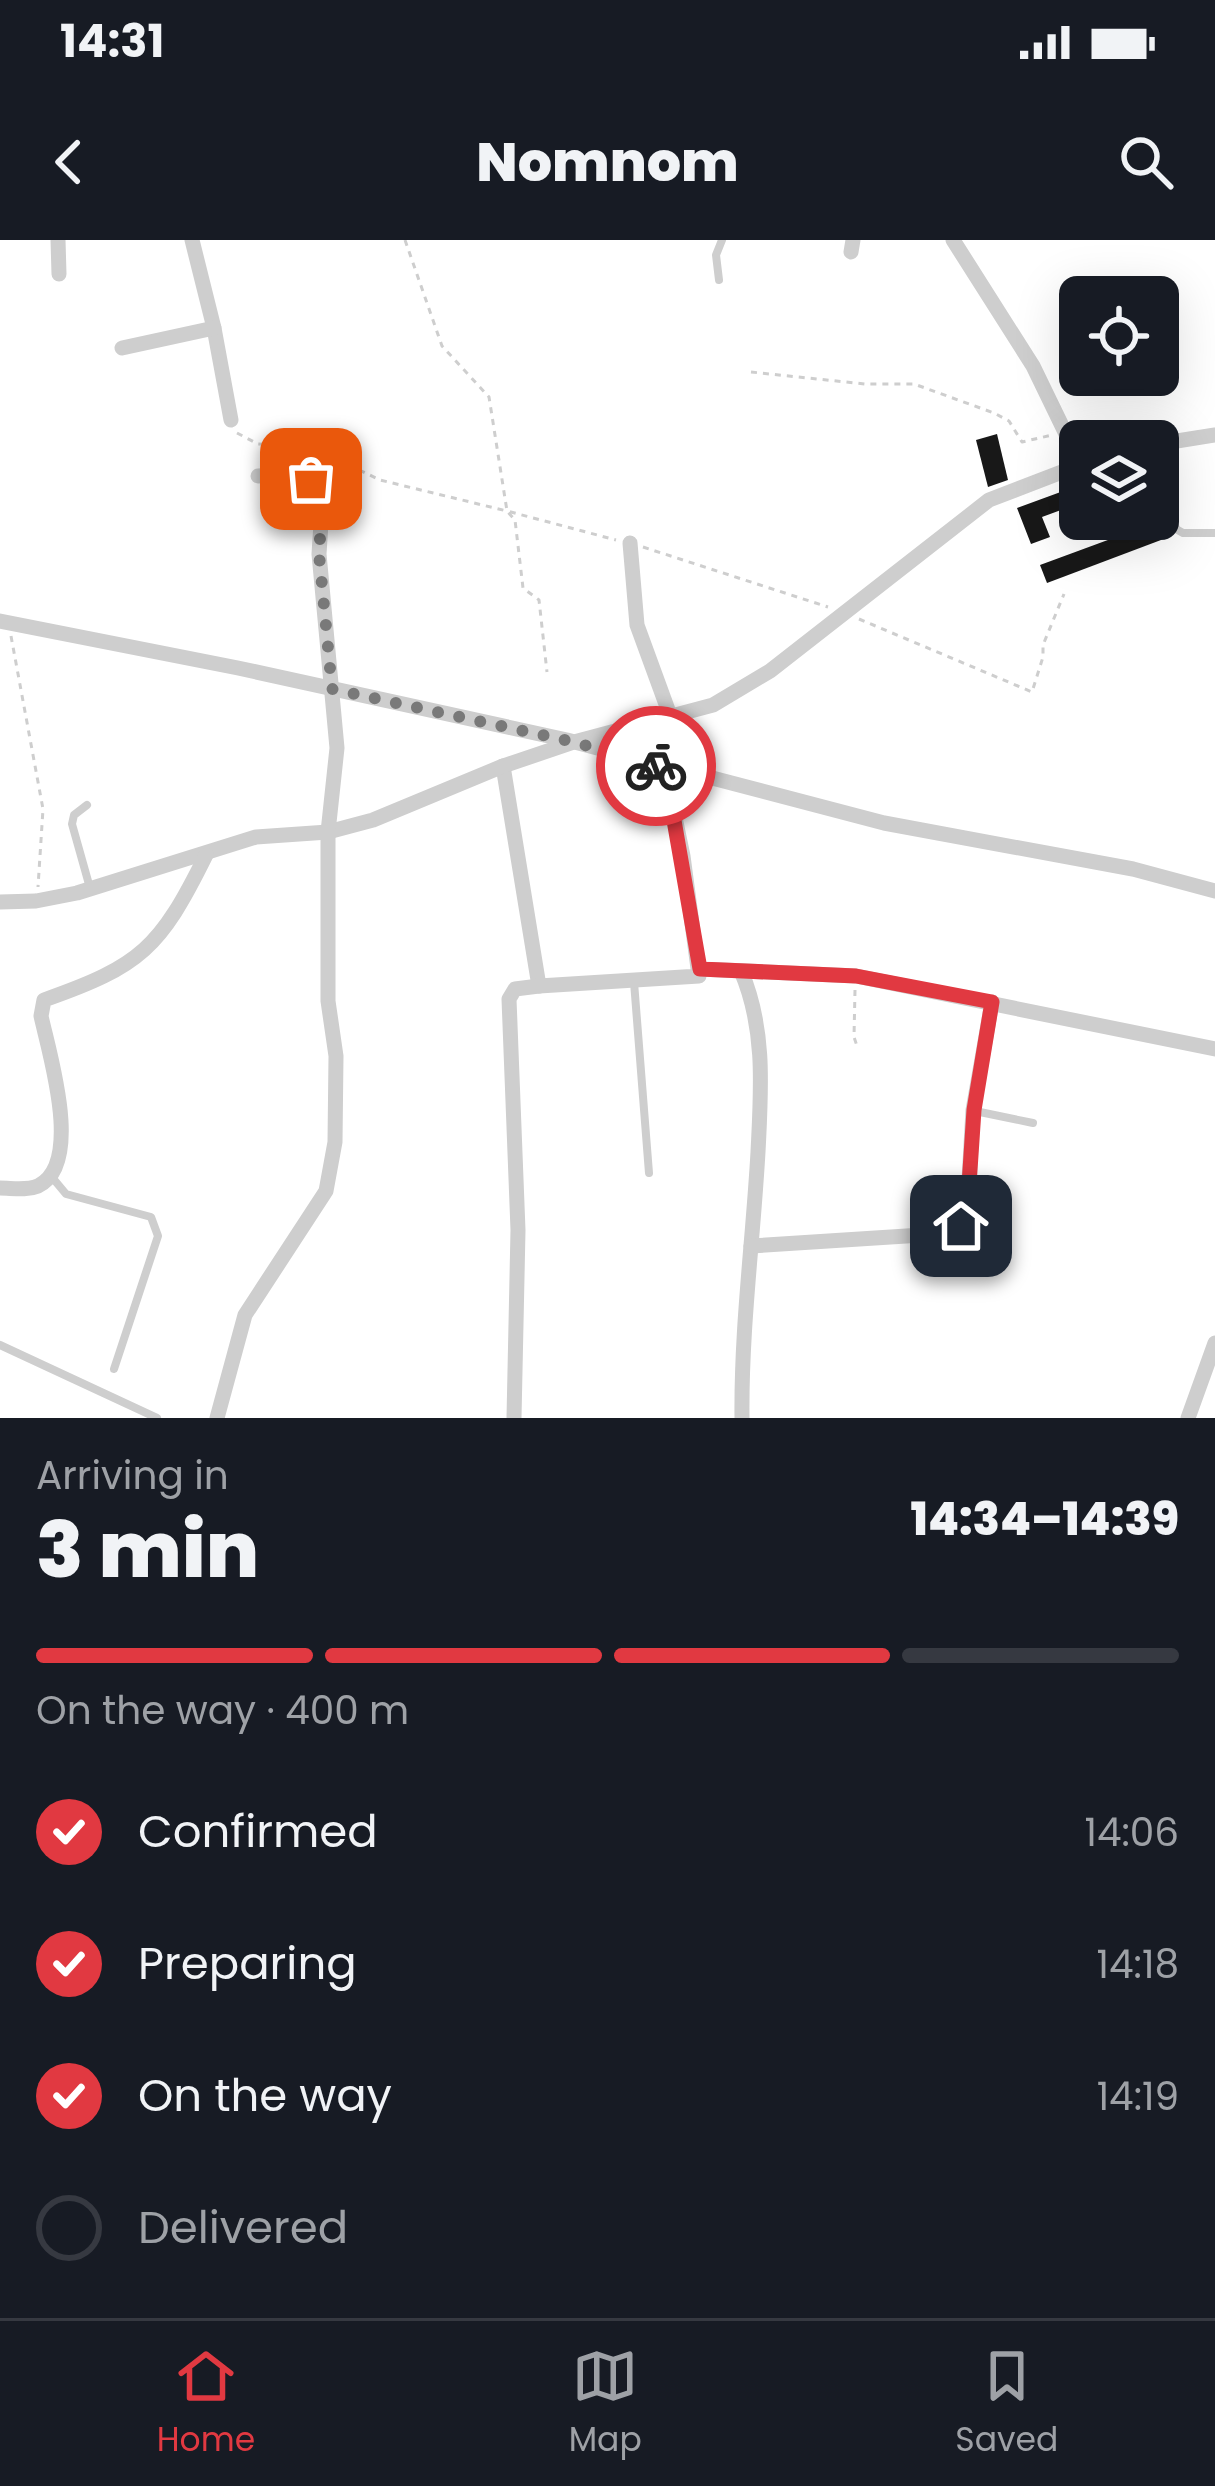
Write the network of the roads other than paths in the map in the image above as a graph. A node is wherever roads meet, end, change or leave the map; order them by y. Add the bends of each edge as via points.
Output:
1 (58, 240) edge
2 (192, 240) edge
3 (722, 240) edge
4 (953, 240) edge
5 (59, 274) dead end
6 (719, 280) dead end
7 (214, 328) junction
8 (122, 348) dead end
9 (231, 420) road end
10 (1059, 420) edge
11 (1215, 435) edge
12 (1179, 441) edge
13 (1059, 472) edge
14 (258, 476) dead end
15 (1179, 530) edge
16 (1215, 533) edge
17 (631, 543) road end
18 (5, 623) edge
19 (332, 689) junction
20 (671, 718) junction
21 (574, 742) junction
22 (503, 766) junction
23 (665, 769) junction
24 (87, 805) dead end
25 (328, 832) junction
26 (206, 855) junction
27 (91, 889) junction
28 (1215, 891) edge
29 (0, 902) edge
30 (700, 969) junction
31 (741, 971) junction
32 (634, 982) junction
33 (539, 986) junction
34 (992, 1002) junction
35 (1215, 1049) edge
36 (974, 1110) junction
37 (1033, 1123) dead end
38 (649, 1173) dead end
39 (51, 1176) junction
40 (0, 1188) edge
41 (751, 1246) junction
42 (1215, 1343) edge
43 (0, 1346) edge
44 (114, 1369) dead end
45 (157, 1418) edge
46 (217, 1418) edge
47 (514, 1418) edge
48 (742, 1418) edge
49 (1188, 1418) edge

1 - 5 street
2 - 7 street
3 - 6 lane
4 - 10 street
7 - 8 street
7 - 9 street
11 - 12 street
13 - 20 street via 989,500 738,692
14 - 19 street via 299,475 323,492 319,554
15 - 16 lane
17 - 20 street via 637,625
18 - 19 street
19 - 21 street
19 - 25 street via 337,748
20 - 21 street
21 - 22 street
21 - 23 street
22 - 25 street
22 - 33 street
23 - 28 street
23 - 30 street
24 - 27 lane via 72,824
25 - 26 street via 256,837
25 - 46 street via 328,1001 336,1056 326,1191 245,1315
26 - 27 street
26 - 39 street via 164,930 134,962 44,1000 62,1118
27 - 29 street
30 - 31 street
30 - 32 street via 691,980
31 - 34 street via 856,976
31 - 41 street via 753,999 762,1073
32 - 33 street
32 - 38 lane
33 - 47 street via 515,989 509,999 518,1230
34 - 35 street
34 - 36 street
36 - 37 lane
36 - 41 street via 967,1215 952,1233
39 - 40 street via 27,1189
39 - 44 lane via 66,1194 151,1217 156,1228
41 - 48 street
42 - 49 street
43 - 45 lane

